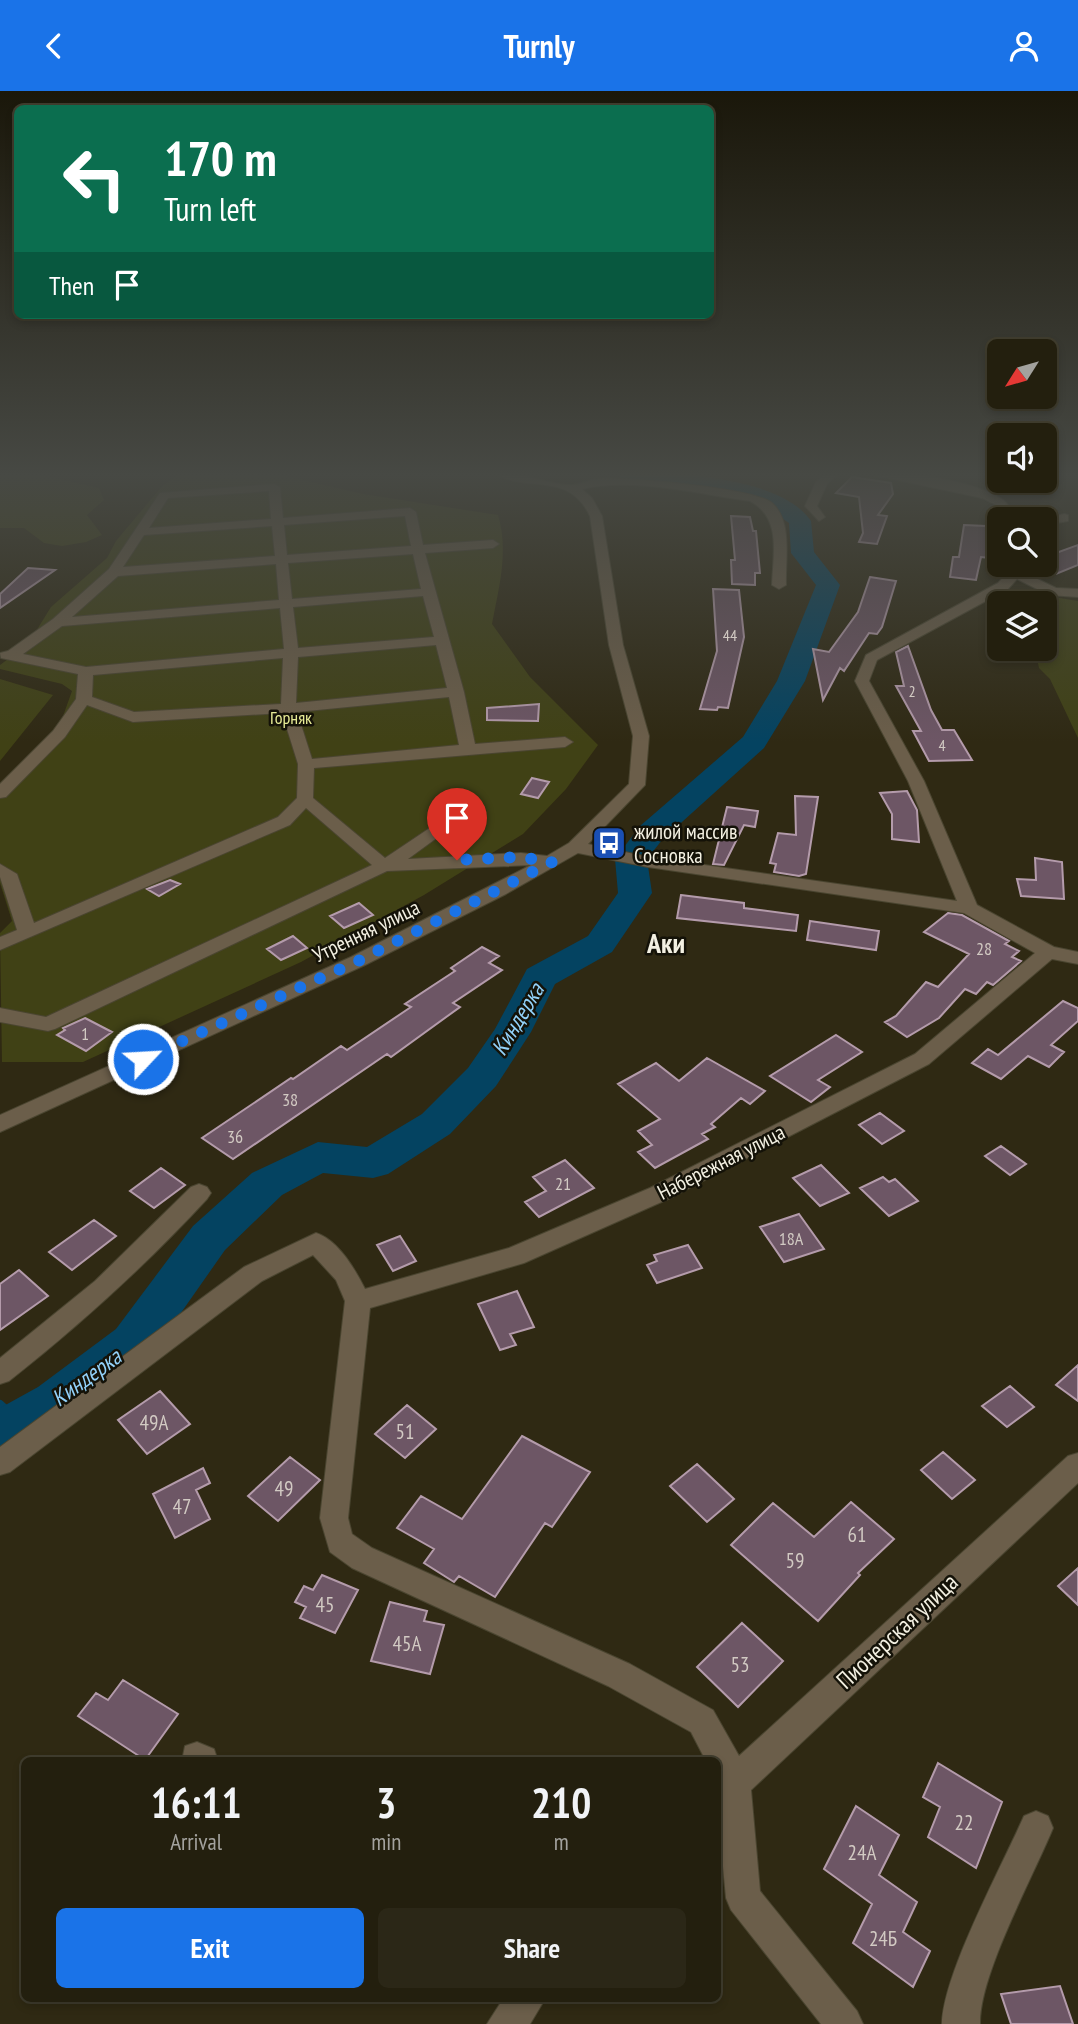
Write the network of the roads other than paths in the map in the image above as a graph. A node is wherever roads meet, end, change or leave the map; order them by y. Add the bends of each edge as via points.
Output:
1 (120, 562) edge
2 (240, 562) edge
3 (282, 562) edge
4 (421, 562) edge
5 (603, 562) edge
6 (779, 562) edge
7 (114, 572) junction
8 (1009, 577) edge
9 (1029, 577) edge
10 (779, 585) dead end
11 (429, 592) junction
12 (1078, 593) edge
13 (288, 603) junction
14 (58, 622) junction
15 (442, 640) junction
16 (292, 651) junction
17 (6, 655) edge
18 (86, 671) junction
19 (457, 692) junction
20 (84, 699) junction
21 (288, 708) junction
22 (565, 742) dead end
23 (468, 748) junction
24 (306, 764) junction
25 (0, 793) edge
26 (305, 799) junction
27 (458, 814) dead end
28 (575, 847) junction
29 (552, 862) junction
30 (384, 866) junction
31 (0, 869) edge
32 (969, 908) junction
33 (27, 930) junction
34 (0, 944) edge
35 (1048, 952) junction
36 (1078, 958) edge
37 (0, 1015) edge
38 (0, 1124) edge
39 (199, 1193) dead end
40 (358, 1300) junction
41 (0, 1373) edge
42 (0, 1463) edge
43 (1078, 1465) edge
44 (715, 1757) edge
45 (726, 1789) edge
46 (1035, 1828) dead end
47 (524, 2002) edge
48 (506, 2024) edge
49 (844, 2024) edge
50 (961, 2024) edge

1 - 7 street
2 - 7 street
3 - 13 street
4 - 11 street
5 - 28 street, Утренняя улица via 616,645 641,736 637,785
6 - 10 street
7 - 14 street
8 - 32 street via 1003,586 871,658 862,681 916,781
9 - 12 street via 1054,592
11 - 13 street
11 - 15 street
13 - 14 street
13 - 16 street
14 - 17 street
15 - 16 street
15 - 19 street
16 - 18 street
16 - 21 street
17 - 18 street
18 - 20 street
19 - 21 street
19 - 23 street
20 - 21 street via 133,717
20 - 25 street via 59,734
21 - 24 street
22 - 23 street
23 - 24 street
24 - 26 street
26 - 30 street
26 - 33 street via 285,821 100,903
27 - 30 street
28 - 29 street, Утренняя улица
28 - 32 street via 649,862
29 - 30 street via 521,857
29 - 38 street, Утренняя улица via 358,961
30 - 37 street via 47,1024
31 - 33 street via 8,874
32 - 35 street
33 - 34 street
35 - 36 street
35 - 40 street, Набережная улица via 922,1059 658,1194 515,1256
39 - 41 street via 155,1241 62,1327
40 - 42 street via 345,1274 316,1242 253,1274
40 - 44 street via 334,1518 340,1542 362,1558 619,1675 702,1721
43 - 45 street, Пионерская улица
45 - 49 street via 743,1898
46 - 50 street via 968,1986
47 - 48 street

